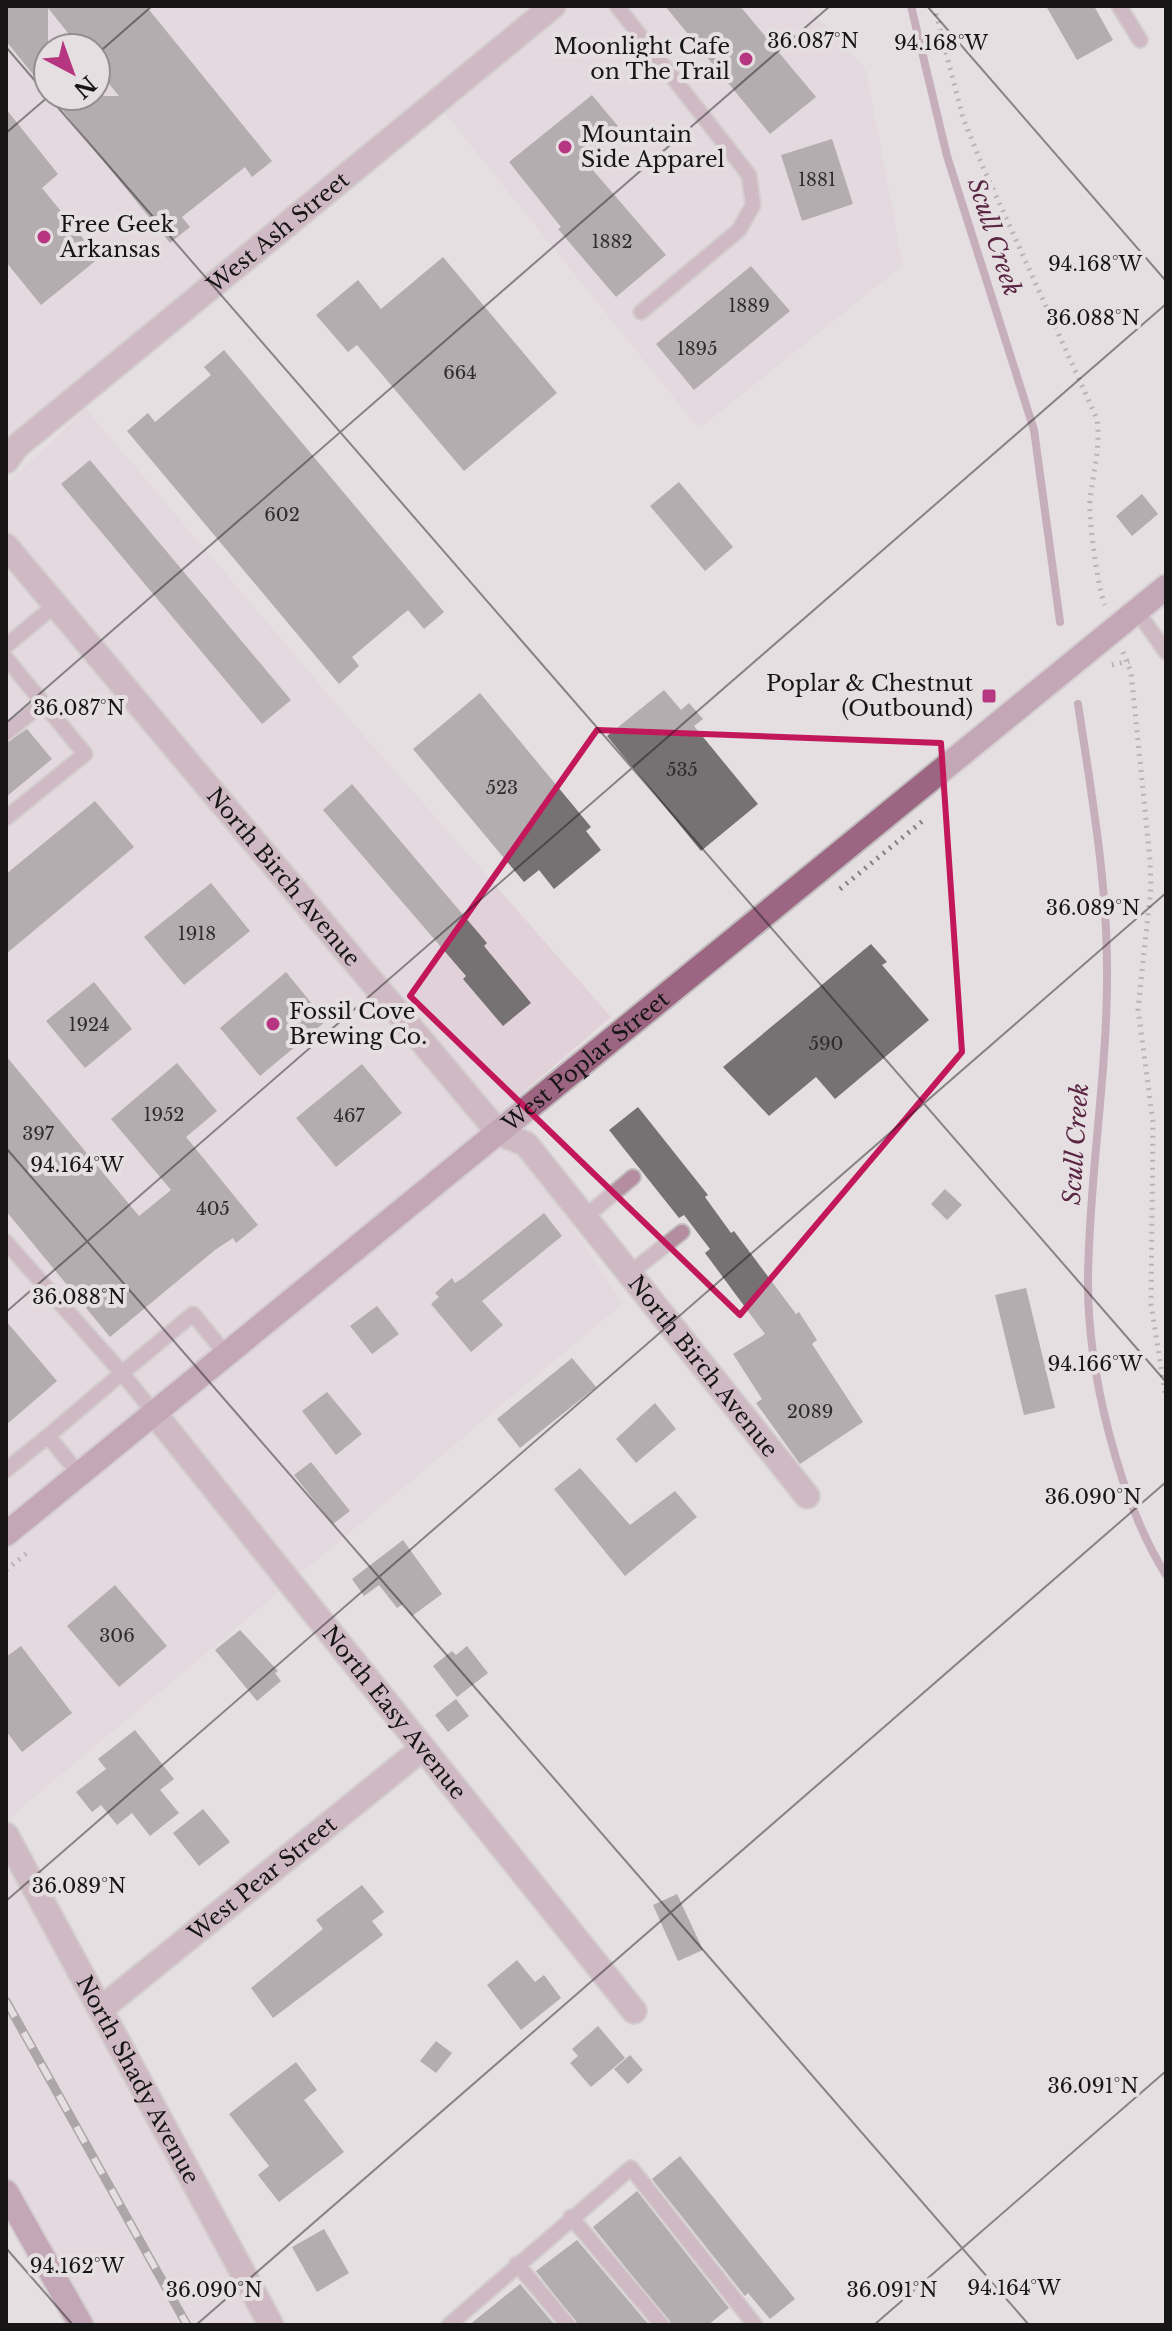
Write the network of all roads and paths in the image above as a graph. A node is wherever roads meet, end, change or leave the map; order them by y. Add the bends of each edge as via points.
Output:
1 (553, 6) edge
2 (617, 6) edge
3 (934, 6) edge
4 (1119, 6) edge
5 (1140, 40) dead end
6 (641, 312) dead end
7 (6, 461) edge
8 (6, 546) edge
9 (1166, 587) edge
10 (54, 606) junction
11 (1137, 611) junction
12 (1116, 628) junction
13 (6, 646) edge
14 (1166, 652) edge
15 (6, 658) edge
16 (43, 703) junction
17 (6, 733) edge
18 (6, 818) edge
19 (499, 1133) junction
20 (633, 1177) dead end
21 (585, 1217) junction
22 (682, 1232) dead end
23 (6, 1242) edge
24 (630, 1273) junction
25 (225, 1353) junction
26 (122, 1373) junction
27 (1166, 1399) edge
28 (154, 1413) junction
29 (48, 1436) junction
30 (6, 1470) edge
31 (79, 1474) junction
32 (807, 1496) dead end
33 (6, 1534) edge
34 (423, 1748) junction
35 (6, 1835) edge
36 (102, 2008) junction
37 (634, 2011) dead end
38 (6, 2192) edge
39 (571, 2217) junction
40 (517, 2264) junction
41 (458, 2322) edge
42 (81, 2325) edge
43 (271, 2325) edge
44 (568, 2325) edge
45 (662, 2325) edge
46 (755, 2325) edge

1 - 7 street, West Ash Street via 16,447
2 - 6 lane via 749,175 753,205 739,230
3 - 12 path via 963,118 1097,419 1100,440 1090,518 1099,591
4 - 5 lane
8 - 10 street, North Birch Avenue
9 - 11 street, West Poplar Street
10 - 13 lane
10 - 19 street, North Birch Avenue
11 - 12 street, West Poplar Street
11 - 14 lane
12 - 19 street, West Poplar Street
12 - 27 path via 1131,672 1150,860 1138,1009 1153,1122 1151,1304
15 - 16 lane
16 - 17 lane
16 - 18 lane via 85,754
19 - 21 street, North Birch Avenue via 526,1144
19 - 25 street, West Poplar Street
20 - 21 lane
21 - 24 street, North Birch Avenue
22 - 24 lane
23 - 26 lane
24 - 32 street, North Birch Avenue
25 - 26 lane via 193,1314
25 - 28 street, West Poplar Street
26 - 28 lane
26 - 29 lane
28 - 31 street, West Poplar Street
28 - 34 street, North Easy Avenue
29 - 30 lane
29 - 31 lane
31 - 33 street, West Poplar Street
34 - 36 street, West Pear Street
34 - 37 street, North Easy Avenue
35 - 36 street, North Shady Avenue
36 - 43 street, North Shady Avenue
38 - 42 street
39 - 40 lane
39 - 45 lane
39 - 46 lane via 631,2168
40 - 41 lane
40 - 44 lane

